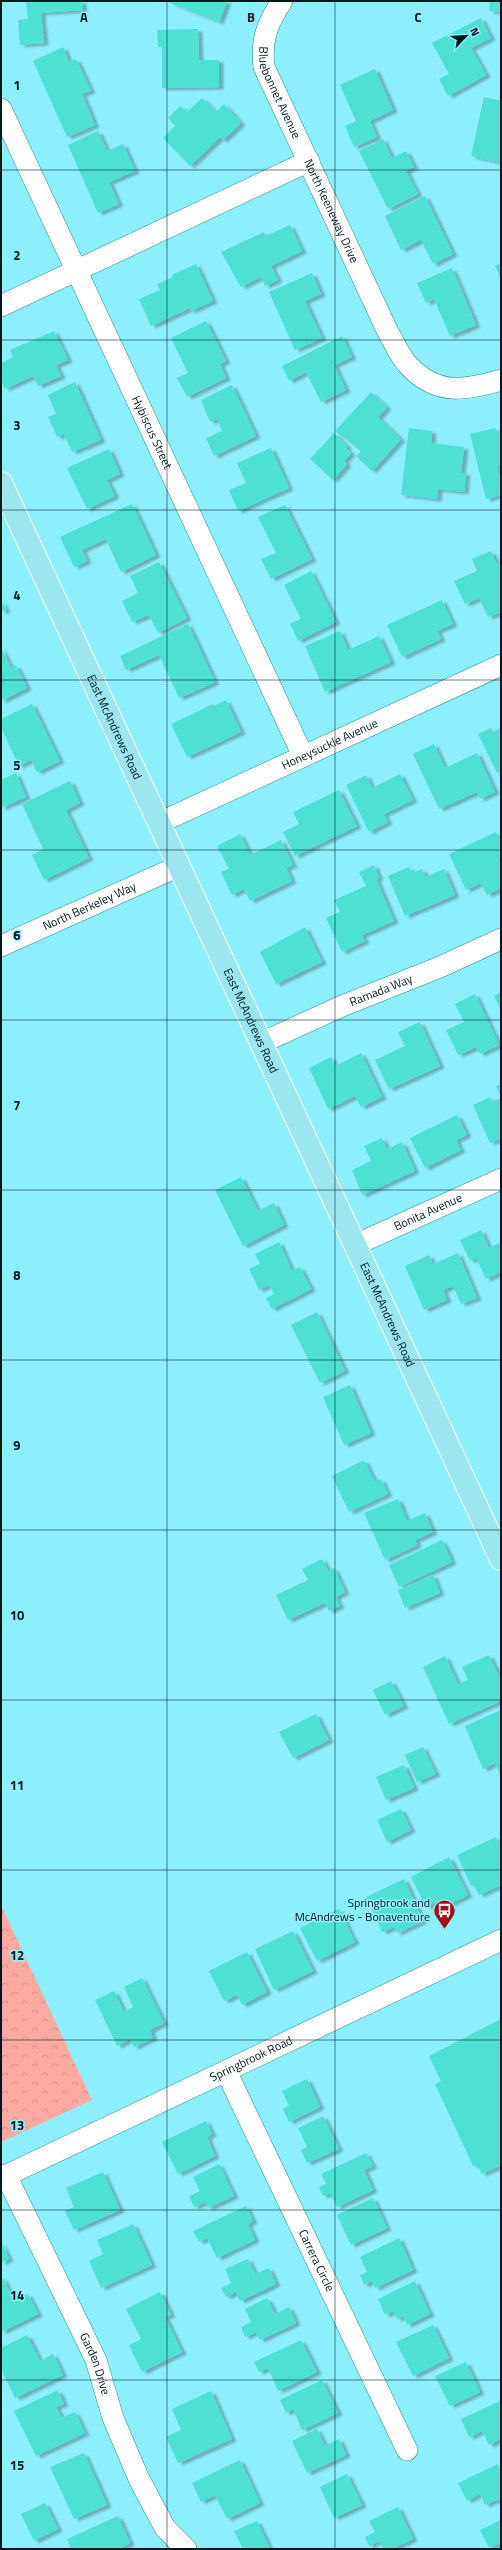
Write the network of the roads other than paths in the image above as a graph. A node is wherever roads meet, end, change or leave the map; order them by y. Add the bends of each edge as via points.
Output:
1 (282, 1) edge
2 (1, 109) edge
3 (309, 161) junction
4 (77, 270) junction
5 (1, 306) edge
6 (501, 380) edge
7 (1, 483) edge
8 (501, 665) edge
9 (303, 756) junction
10 (159, 823) junction
11 (179, 866) junction
12 (501, 939) edge
13 (1, 946) edge
14 (262, 1043) junction
15 (501, 1179) edge
16 (355, 1245) junction
17 (501, 1559) edge
18 (501, 1940) edge
19 (226, 2071) junction
20 (3, 2177) edge
21 (407, 2450) dead end
22 (186, 2549) edge

1 - 3 street, Bluebonnet Avenue via 270,19 262,46 264,67
2 - 4 street, Hybiscus Street
3 - 4 street, North Keeneway Drive
3 - 6 street, North Keeneway Drive via 387,330 409,367 428,381 462,390
4 - 5 street, North Keeneway Drive
4 - 9 street, Hybiscus Street
7 - 10 main road, East McAndrews Road
8 - 9 street, Honeysuckle Avenue
9 - 10 street, Honeysuckle Avenue
10 - 11 main road, East McAndrews Road
11 - 13 street, North Berkeley Way
11 - 14 main road, East McAndrews Road
12 - 14 street, Ramada Way via 440,967 342,1006
14 - 16 main road, East McAndrews Road
15 - 16 street, Bonita Avenue
16 - 17 main road, East McAndrews Road
18 - 19 street, Springbrook Road
19 - 20 street, Springbrook Road
19 - 21 street, Carrera Circle
20 - 22 street, Garden Drive via 96,2360 113,2418 139,2479 166,2528

